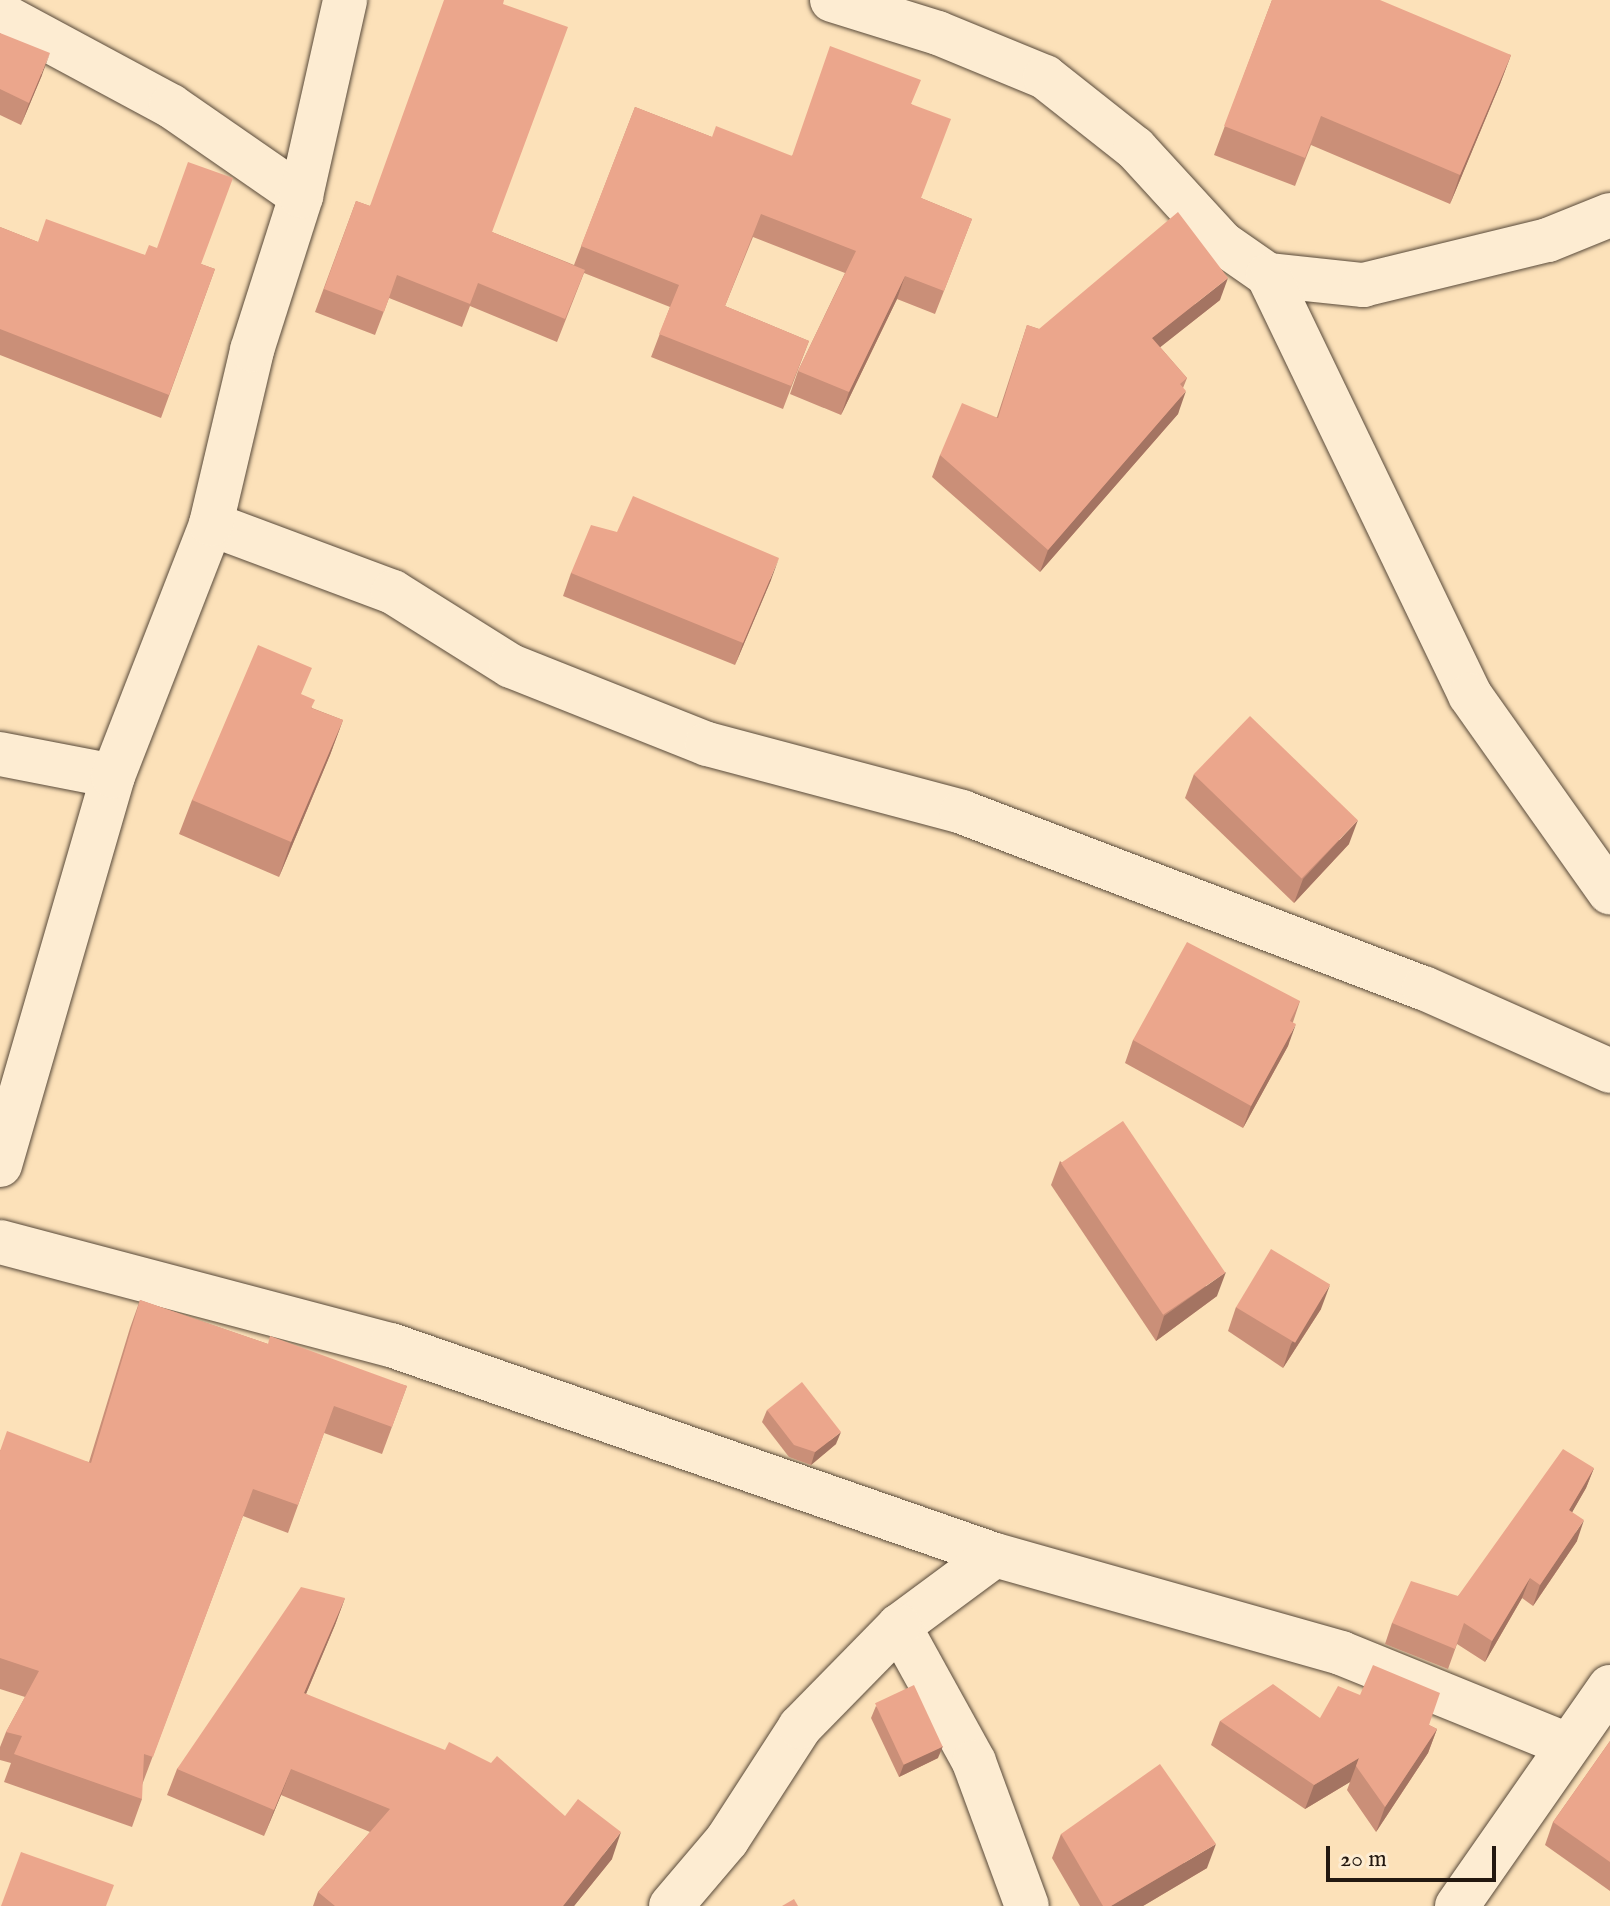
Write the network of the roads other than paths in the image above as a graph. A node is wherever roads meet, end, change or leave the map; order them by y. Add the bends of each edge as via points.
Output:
1 (345, 0) edge
2 (832, 0) edge
3 (0, 14) edge
4 (301, 196) junction
5 (1610, 215) edge
6 (1268, 275) junction
7 (211, 524) junction
8 (0, 754) edge
9 (113, 776) junction
10 (1610, 893) edge
11 (1610, 1071) edge
12 (0, 1165) edge
13 (0, 1242) edge
14 (995, 1555) junction
15 (899, 1626) junction
16 (1610, 1687) edge
17 (1568, 1745) junction
18 (671, 1906) edge
19 (1027, 1906) edge
20 (1457, 1906) edge

1 - 4 street
2 - 6 street via 938,33 1045,77 1135,148 1222,243
3 - 4 street via 171,106
4 - 7 street via 252,350
5 - 6 street via 1548,240 1363,285
6 - 10 street via 1470,695
7 - 9 street
7 - 11 street via 393,592 511,666 693,738 962,812 1424,988
8 - 9 street
9 - 12 street
13 - 14 street via 391,1345
14 - 15 street
14 - 17 street via 1341,1653
15 - 18 street via 800,1727 727,1840
15 - 19 street via 974,1762
16 - 17 street
17 - 20 street

